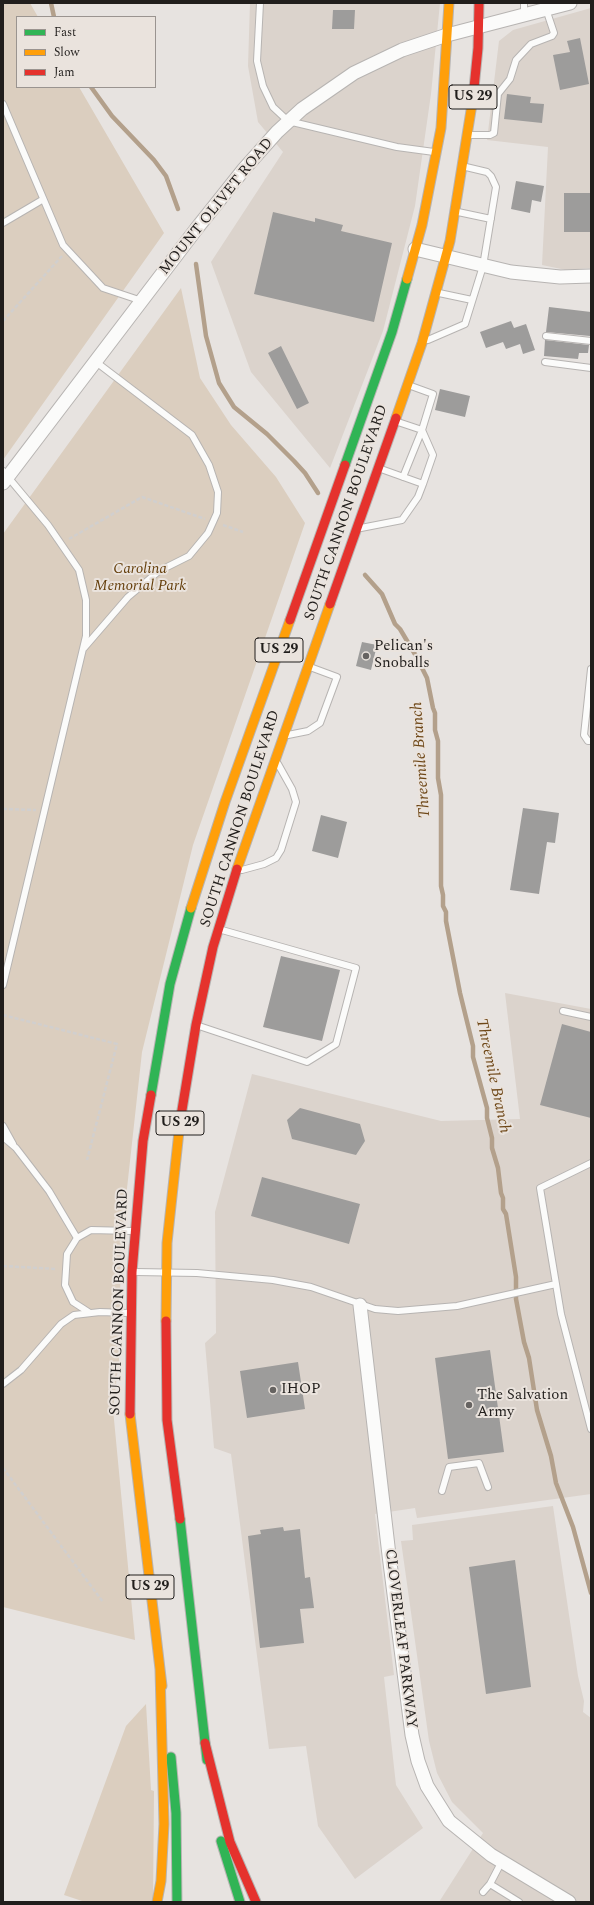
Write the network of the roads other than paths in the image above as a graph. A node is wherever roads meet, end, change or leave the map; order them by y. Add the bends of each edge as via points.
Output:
1 (260, 3) edge
2 (449, 3) edge
3 (480, 3) edge
4 (563, 4) edge
5 (524, 9) edge
6 (546, 9) junction
7 (479, 27) junction
8 (447, 35) junction
9 (473, 92) junction
10 (498, 94) junction
11 (3, 104) edge
12 (288, 121) junction
13 (467, 135) junction
14 (437, 152) junction
15 (462, 166) junction
16 (42, 200) junction
17 (455, 212) junction
18 (491, 219) junction
19 (3, 223) edge
20 (415, 249) junction
21 (445, 257) junction
22 (483, 266) junction
23 (591, 276) edge
24 (436, 292) junction
25 (472, 300) junction
26 (142, 301) junction
27 (546, 336) dead end
28 (591, 341) edge
29 (422, 343) junction
30 (96, 362) junction
31 (545, 362) dead end
32 (591, 368) edge
33 (407, 385) junction
34 (395, 421) junction
35 (422, 430) junction
36 (379, 468) junction
37 (5, 477) edge
38 (404, 477) junction
39 (423, 484) junction
40 (357, 529) junction
41 (82, 650) junction
42 (308, 666) junction
43 (591, 669) edge
44 (283, 736) junction
45 (591, 742) edge
46 (274, 759) junction
47 (236, 871) junction
48 (219, 929) junction
49 (3, 985) edge
50 (563, 1011) dead end
51 (591, 1017) edge
52 (196, 1025) junction
53 (3, 1126) edge
54 (3, 1138) edge
55 (16, 1148) junction
56 (591, 1163) edge
57 (135, 1231) junction
58 (77, 1238) junction
59 (132, 1272) junction
60 (167, 1273) junction
61 (556, 1284) junction
62 (360, 1305) junction
63 (90, 1313) junction
64 (132, 1313) junction
65 (4, 1384) edge
66 (591, 1429) edge
67 (488, 1487) dead end
68 (442, 1492) dead end
69 (160, 1669) junction
70 (205, 1743) junction
71 (502, 1861) junction
72 (490, 1884) junction
73 (483, 1892) dead end
74 (157, 1902) edge
75 (177, 1902) edge
76 (240, 1902) edge
77 (256, 1902) edge
78 (519, 1902) edge
79 (569, 1902) edge

1 - 12 lane via 257,61 263,86 273,107
2 - 8 main road, SOUTH CANNON BOULEVARD / US 29
3 - 7 main road, SOUTH CANNON BOULEVARD / US 29
4 - 6 street, MOUNT OLIVET ROAD
5 - 6 street, MOUNT OLIVET ROAD
5 - 7 street, MOUNT OLIVET ROAD
6 - 10 lane via 554,33 531,44 516,60 510,79
7 - 8 street, MOUNT OLIVET ROAD
7 - 9 main road, SOUTH CANNON BOULEVARD / US 29
8 - 12 street, MOUNT OLIVET ROAD via 377,60 341,82
8 - 14 main road, SOUTH CANNON BOULEVARD / US 29
9 - 10 lane
9 - 13 main road, SOUTH CANNON BOULEVARD / US 29
10 - 13 lane via 494,133
11 - 16 lane
12 - 14 lane via 397,146
12 - 26 street, MOUNT OLIVET ROAD via 244,169
13 - 15 main road, SOUTH CANNON BOULEVARD / US 29
14 - 20 main road, SOUTH CANNON BOULEVARD / US 29
15 - 17 main road, SOUTH CANNON BOULEVARD / US 29
15 - 18 lane via 484,171 491,176 496,187
16 - 19 lane
16 - 26 lane via 63,245 103,288
17 - 18 lane
17 - 21 main road, SOUTH CANNON BOULEVARD / US 29
18 - 22 lane
20 - 21 street
20 - 57 main road, SOUTH CANNON BOULEVARD / US 29 via 392,332 225,802 183,932 170,984 143,1142
21 - 22 street
21 - 24 main road, SOUTH CANNON BOULEVARD / US 29
22 - 23 street via 560,277
22 - 25 lane
24 - 25 lane
24 - 29 main road, SOUTH CANNON BOULEVARD / US 29
25 - 29 lane via 465,324
26 - 30 street, MOUNT OLIVET ROAD
27 - 28 lane
29 - 33 main road, SOUTH CANNON BOULEVARD / US 29
30 - 37 street, MOUNT OLIVET ROAD
30 - 41 lane via 192,435 209,465 218,492 217,513 208,533 189,556 159,571 128,597
31 - 32 lane
33 - 34 main road, SOUTH CANNON BOULEVARD / US 29
33 - 35 lane via 433,394
34 - 35 lane
34 - 36 main road, SOUTH CANNON BOULEVARD / US 29
35 - 38 lane
35 - 39 lane via 433,455
36 - 38 lane
36 - 40 main road, SOUTH CANNON BOULEVARD / US 29
37 - 41 lane via 61,544 79,570 86,600 86,636
38 - 39 lane
39 - 40 lane via 418,497 402,520
40 - 42 main road, SOUTH CANNON BOULEVARD / US 29
41 - 49 lane
42 - 44 main road, SOUTH CANNON BOULEVARD / US 29
42 - 44 lane via 337,677 320,723 308,731
43 - 45 lane via 584,735
44 - 46 main road, SOUTH CANNON BOULEVARD / US 29
46 - 47 main road, SOUTH CANNON BOULEVARD / US 29
46 - 47 lane via 292,789 296,802 281,850 276,858 264,864
47 - 48 main road, SOUTH CANNON BOULEVARD / US 29
48 - 52 main road, SOUTH CANNON BOULEVARD / US 29
48 - 52 lane via 356,968 336,1044 307,1062
50 - 51 lane
52 - 60 main road, SOUTH CANNON BOULEVARD / US 29 via 173,1182
53 - 55 lane
54 - 55 lane
55 - 58 lane via 49,1191
56 - 61 lane via 540,1188
57 - 58 lane via 91,1230
57 - 59 main road, SOUTH CANNON BOULEVARD / US 29
58 - 63 lane via 67,1254 65,1285 73,1302
59 - 60 lane
59 - 64 main road, SOUTH CANNON BOULEVARD / US 29
60 - 62 lane via 273,1280 311,1287
60 - 70 main road, SOUTH CANNON BOULEVARD / US 29 via 167,1420 182,1530
61 - 62 lane via 487,1300 426,1310 398,1311
61 - 66 lane via 561,1314
62 - 71 street, CLOVERLEAF PARKWAY via 401,1649 412,1735 418,1761 427,1786 449,1820
63 - 64 lane
63 - 65 lane via 74,1315 61,1324 21,1370
64 - 69 main road, SOUTH CANNON BOULEVARD / US 29 via 130,1424
67 - 68 lane via 480,1463 448,1467
69 - 74 main road via 164,1824
69 - 75 main road, SOUTH CANNON BOULEVARD / US 29 via 174,1791
70 - 76 main road, SOUTH CANNON BOULEVARD / US 29 via 214,1815
70 - 77 main road via 230,1842
71 - 72 lane
71 - 79 street, CLOVERLEAF PARKWAY
72 - 73 lane
72 - 78 lane

